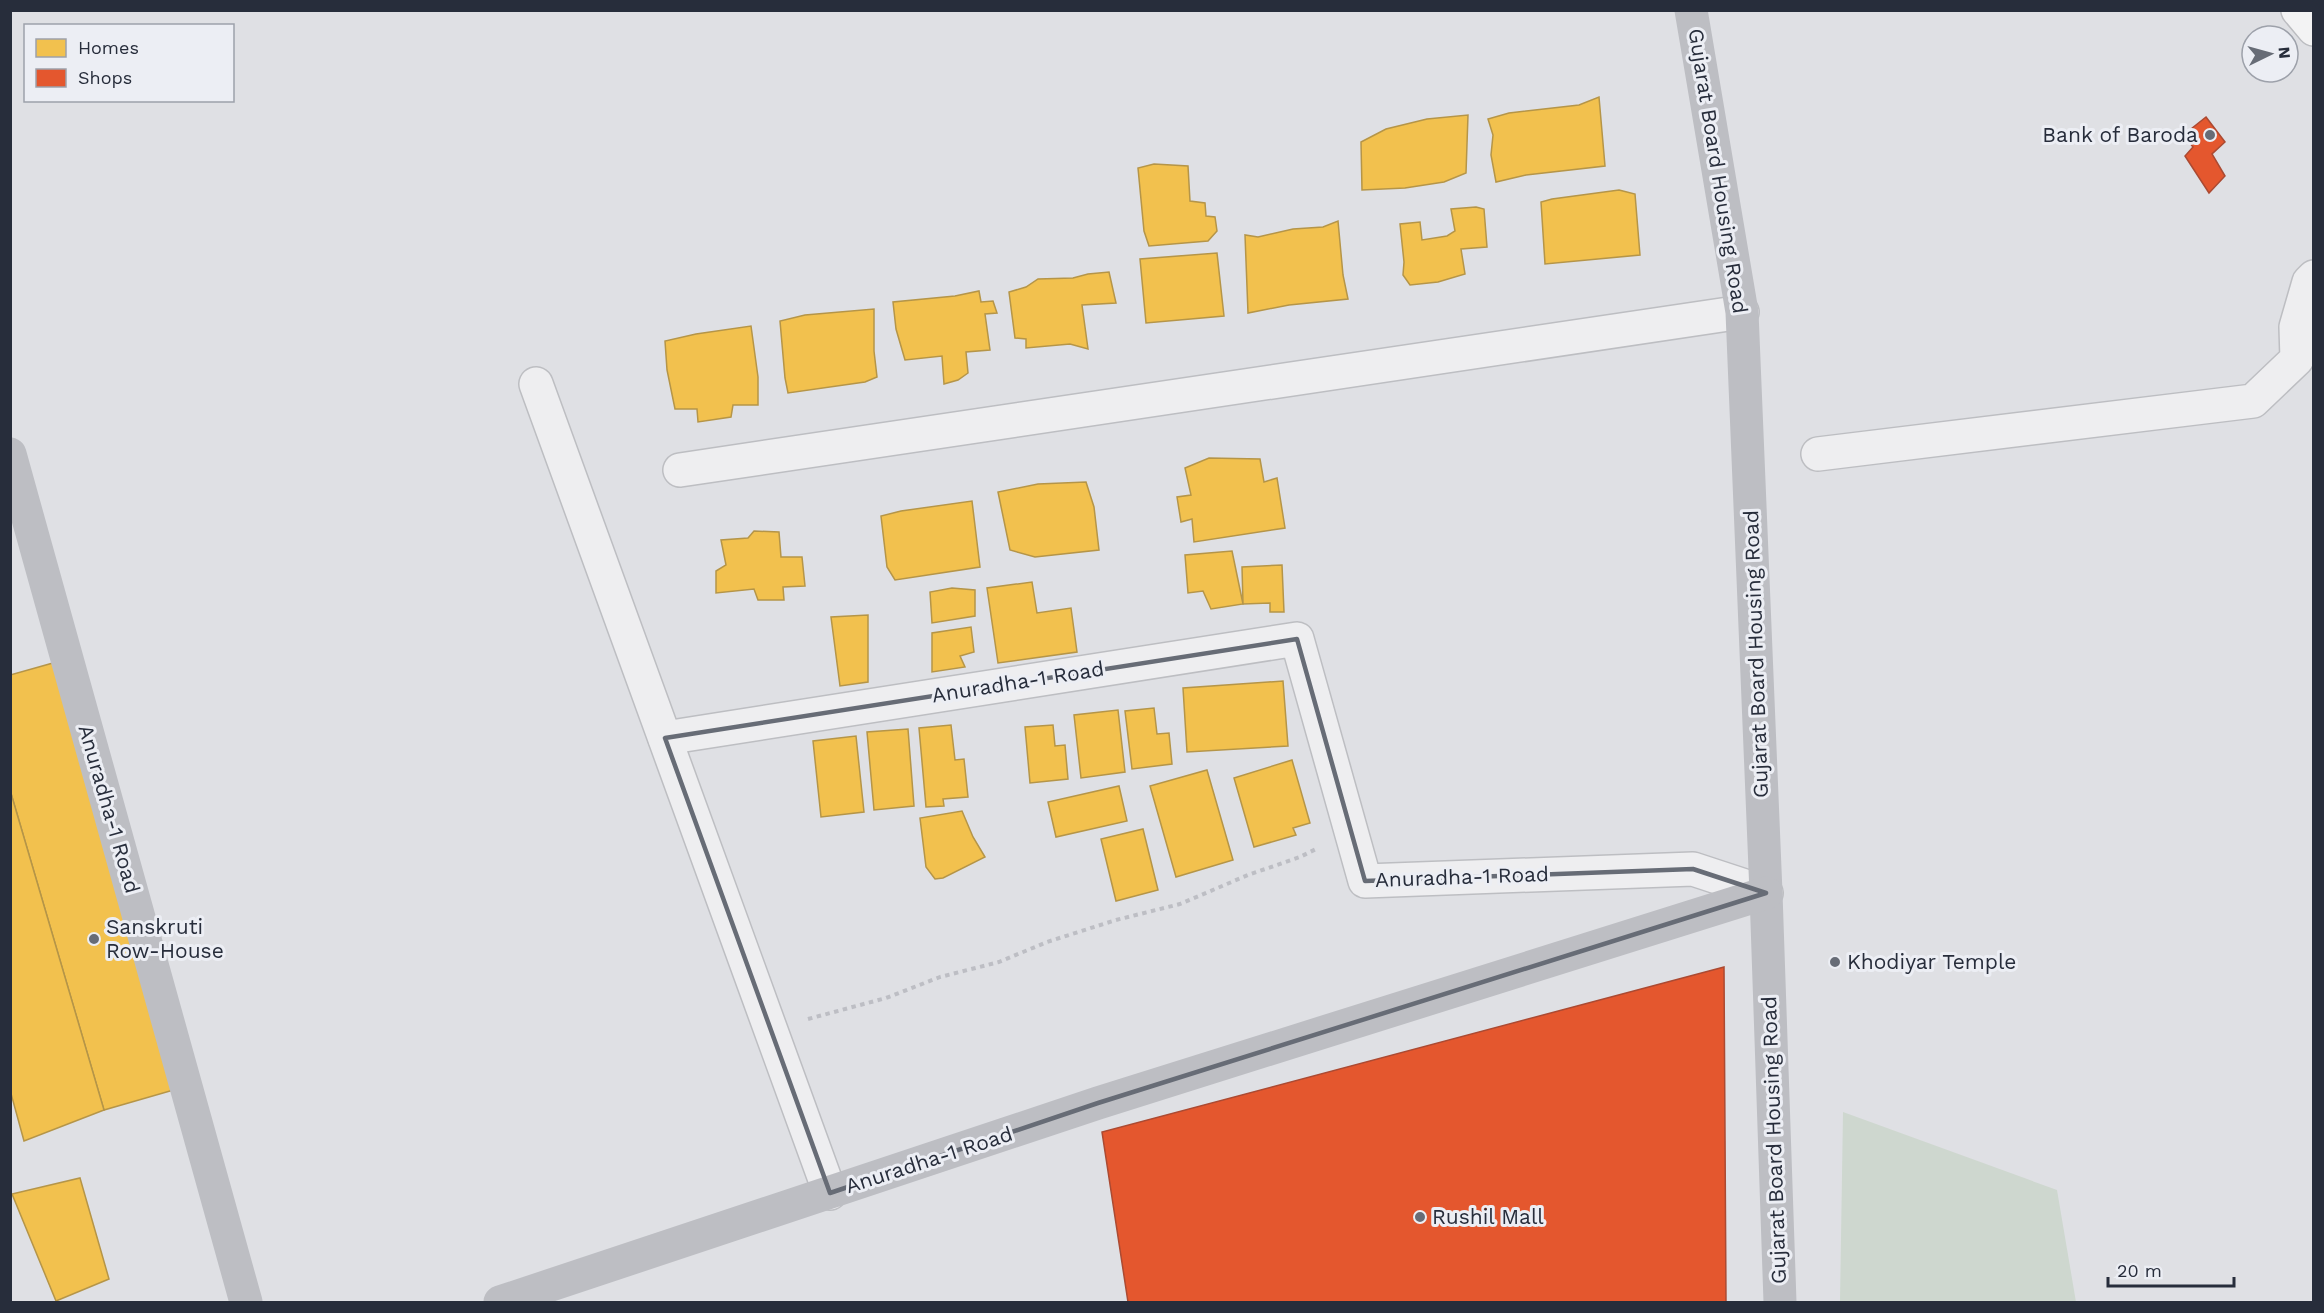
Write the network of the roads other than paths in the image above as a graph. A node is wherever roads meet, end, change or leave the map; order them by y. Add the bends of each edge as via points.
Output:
1 (1691, 10) edge
2 (2298, 10) edge
3 (2313, 29) edge
4 (2313, 277) edge
5 (1742, 312) junction
6 (536, 384) dead end
7 (10, 454) edge
8 (1818, 454) dead end
9 (680, 470) dead end
10 (665, 738) junction
11 (1766, 893) junction
12 (830, 1193) junction
13 (246, 1302) edge
14 (500, 1302) edge
15 (1780, 1302) edge

1 - 5 street, Gujarat Board Housing Road
2 - 3 main road
4 - 8 street via 2296,327 2297,359 2253,401
5 - 9 street
5 - 11 street, Gujarat Board Housing Road
6 - 10 street
7 - 13 street, Anuradha-1 Road
10 - 11 street, Anuradha-1 Road via 1296,639 1365,881 1693,869
10 - 12 street, Anuradha-1 Road
11 - 12 street, Anuradha-1 Road via 1098,1103
11 - 15 street, Gujarat Board Housing Road
12 - 14 street, Anuradha-1 Road

